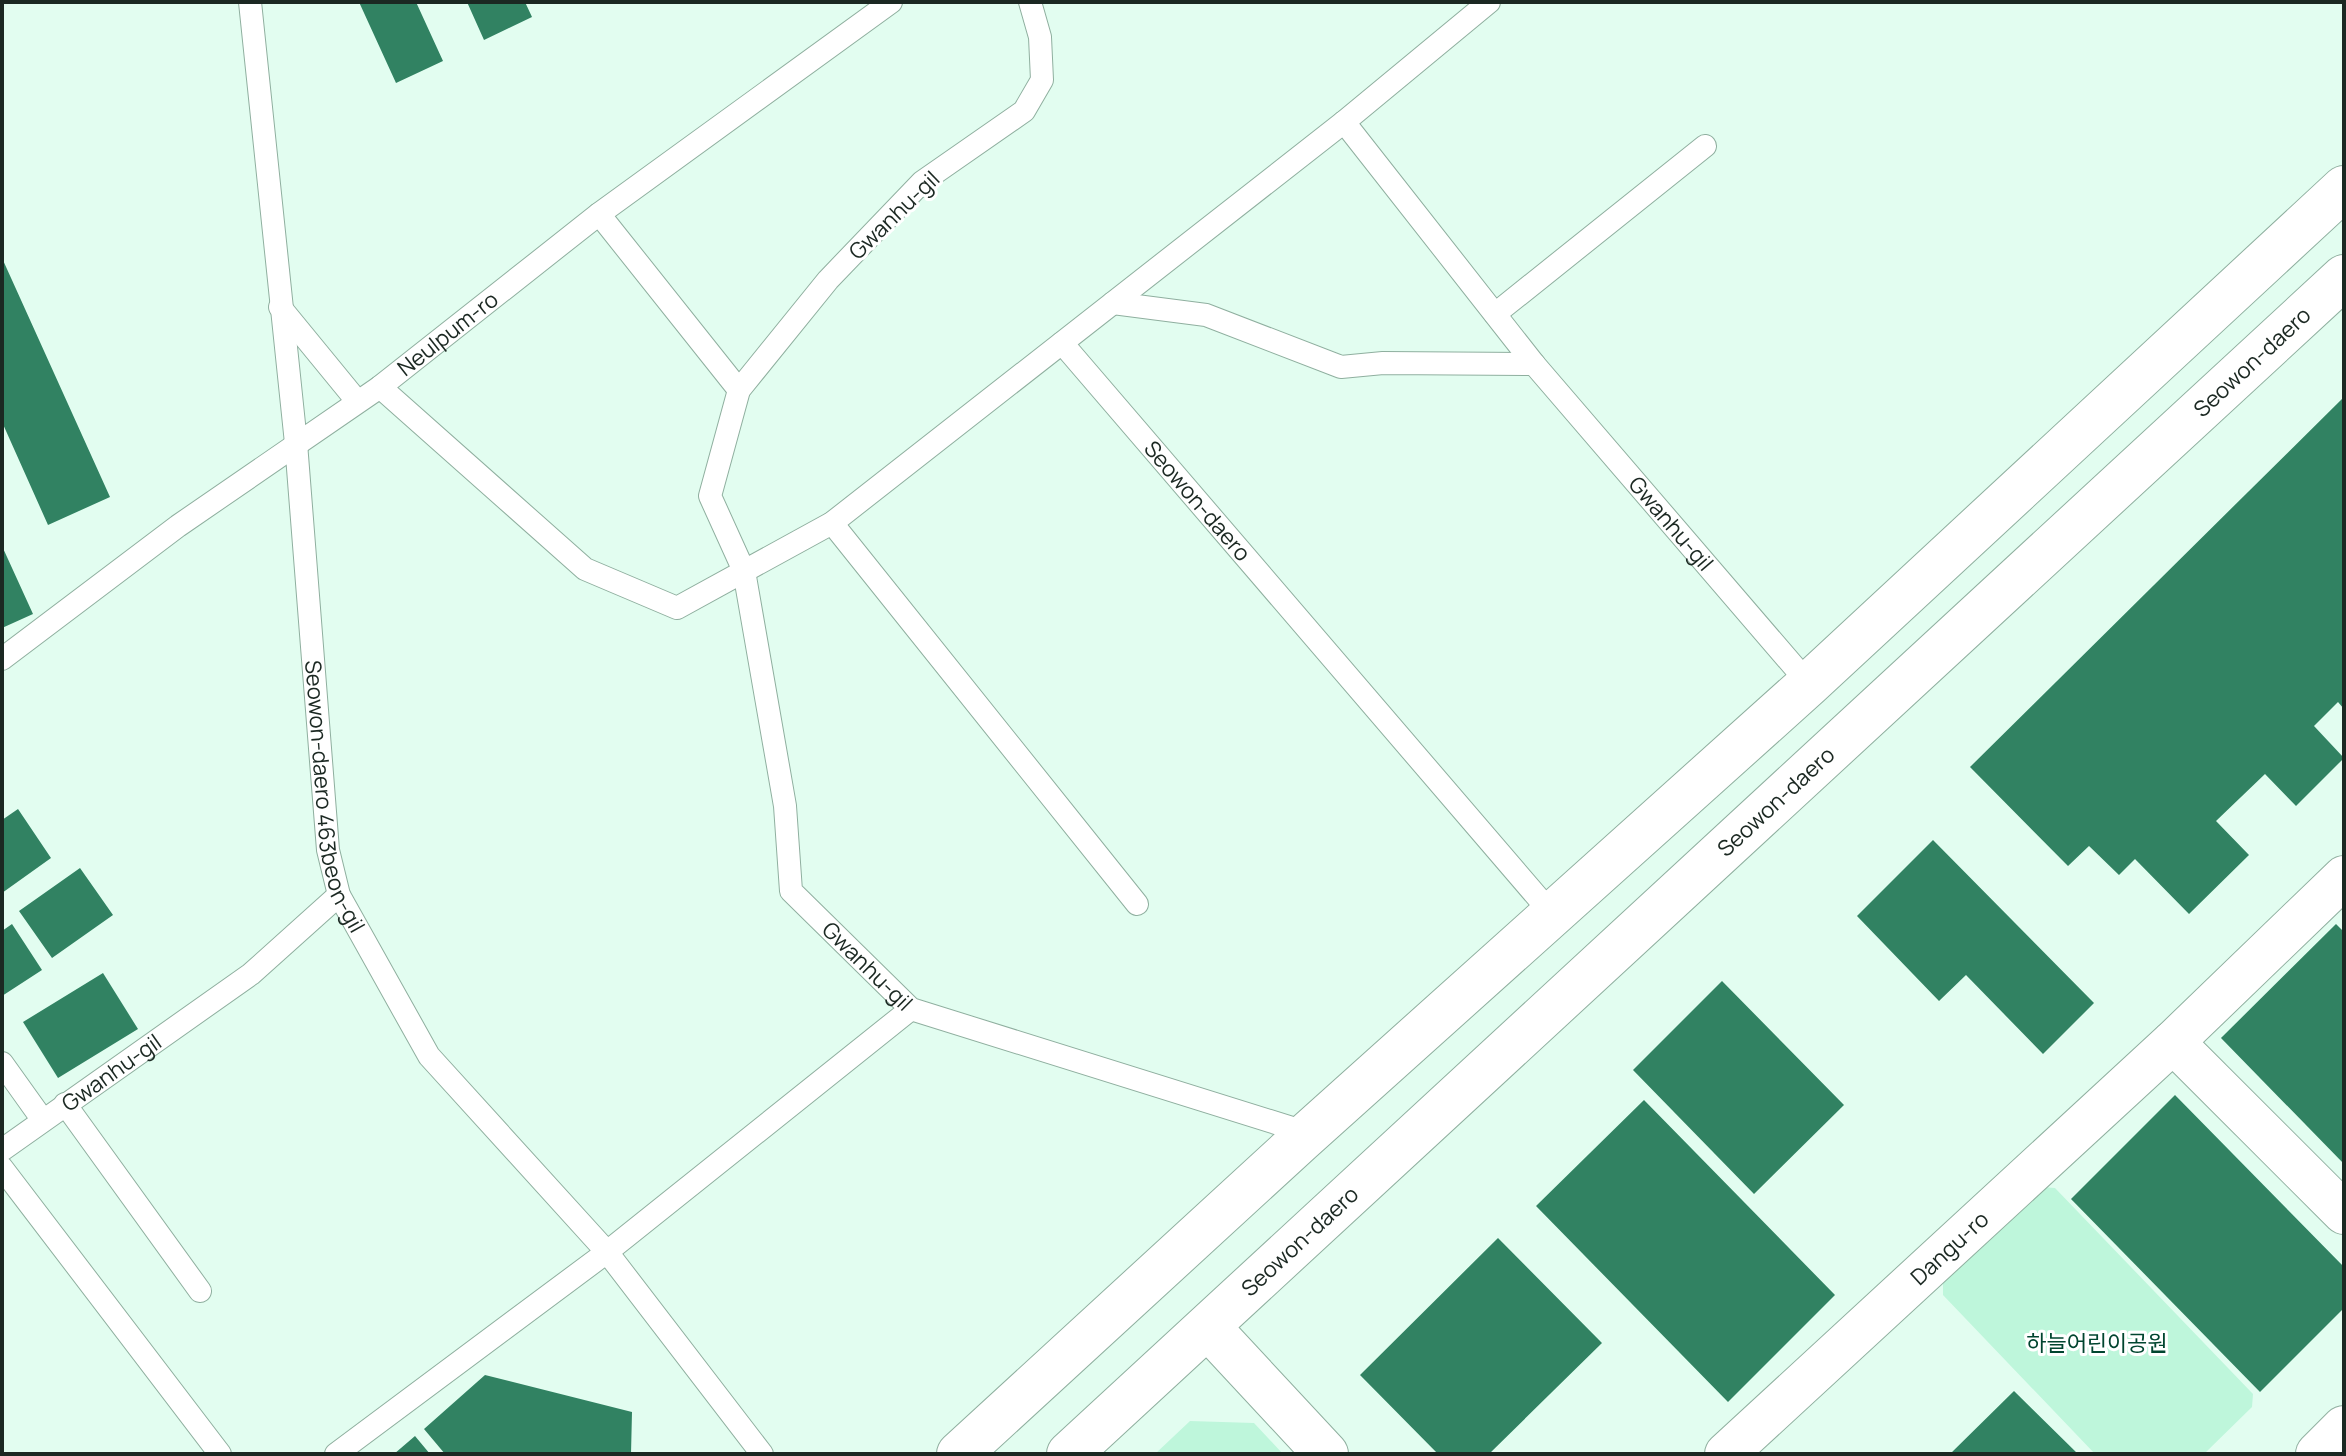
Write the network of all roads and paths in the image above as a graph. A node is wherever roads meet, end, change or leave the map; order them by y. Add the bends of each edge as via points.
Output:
1 (250, 2) edge
2 (891, 2) edge
3 (1030, 2) edge
4 (1489, 2) edge
5 (1344, 122) junction
6 (1705, 146) dead end
7 (2344, 188) edge
8 (599, 214) junction
9 (2344, 277) edge
10 (1113, 303) junction
11 (280, 307) junction
12 (1495, 314) junction
13 (1062, 343) junction
14 (1534, 364) junction
15 (380, 387) junction
16 (739, 390) junction
17 (357, 401) junction
18 (296, 443) junction
19 (832, 523) junction
20 (744, 571) junction
21 (2, 659) edge
22 (1809, 684) junction
23 (2344, 877) edge
24 (339, 895) junction
25 (1137, 904) dead end
26 (1552, 914) junction
27 (911, 1009) junction
28 (2173, 1042) junction
29 (2, 1063) edge
30 (65, 1104) junction
31 (42, 1119) junction
32 (1308, 1133) junction
33 (2, 1150) edge
34 (2, 1168) edge
35 (2344, 1213) edge
36 (607, 1252) junction
37 (200, 1291) dead end
38 (1208, 1327) junction
39 (2344, 1428) edge
40 (220, 1454) edge
41 (336, 1454) edge
42 (762, 1454) edge
43 (959, 1454) edge
44 (1069, 1454) edge
45 (1326, 1454) edge
46 (1726, 1454) edge
47 (2318, 1454) edge

1 - 11 lane, Seowon-daero 463beon-gil
2 - 8 lane, Neulpum-ro
3 - 16 lane, Gwanhu-gil via 1040,37 1042,80 1024,111 922,182 828,280
4 - 5 lane
5 - 10 lane
5 - 12 lane, Gwanhu-gil
6 - 12 lane
7 - 22 street
8 - 15 lane, Neulpum-ro
8 - 16 lane
9 - 38 street, Seowon-daero
10 - 13 lane
10 - 14 lane via 1206,315 1341,367
11 - 17 lane
11 - 18 lane, Seowon-daero 463beon-gil
12 - 14 lane, Gwanhu-gil
13 - 19 lane
13 - 26 lane, Seowon-daero
14 - 22 lane, Gwanhu-gil
15 - 17 lane, Neulpum-ro
15 - 20 lane via 585,569 677,608
16 - 20 lane, Gwanhu-gil via 710,496
17 - 18 lane, Neulpum-ro
18 - 21 lane, Neulpum-ro
18 - 24 lane, Seowon-daero 463beon-gil via 328,850
19 - 20 lane
19 - 25 lane
20 - 27 lane, Gwanhu-gil via 785,806 791,891
22 - 26 street
23 - 28 street, Dangu-ro
24 - 30 lane, Gwanhu-gil via 251,974
24 - 36 lane, Seowon-daero 463beon-gil via 429,1056
26 - 32 street
27 - 32 lane, Gwanhu-gil
27 - 36 lane
28 - 35 street
28 - 46 street, Dangu-ro
29 - 31 lane
30 - 31 lane, Gwanhu-gil
30 - 37 lane, Gwanhu-gil
31 - 33 lane, Gwanhu-gil
32 - 43 street
34 - 40 lane
36 - 41 lane
36 - 42 lane, Seowon-daero 463beon-gil
38 - 44 street, Seowon-daero
38 - 45 street
39 - 47 street

